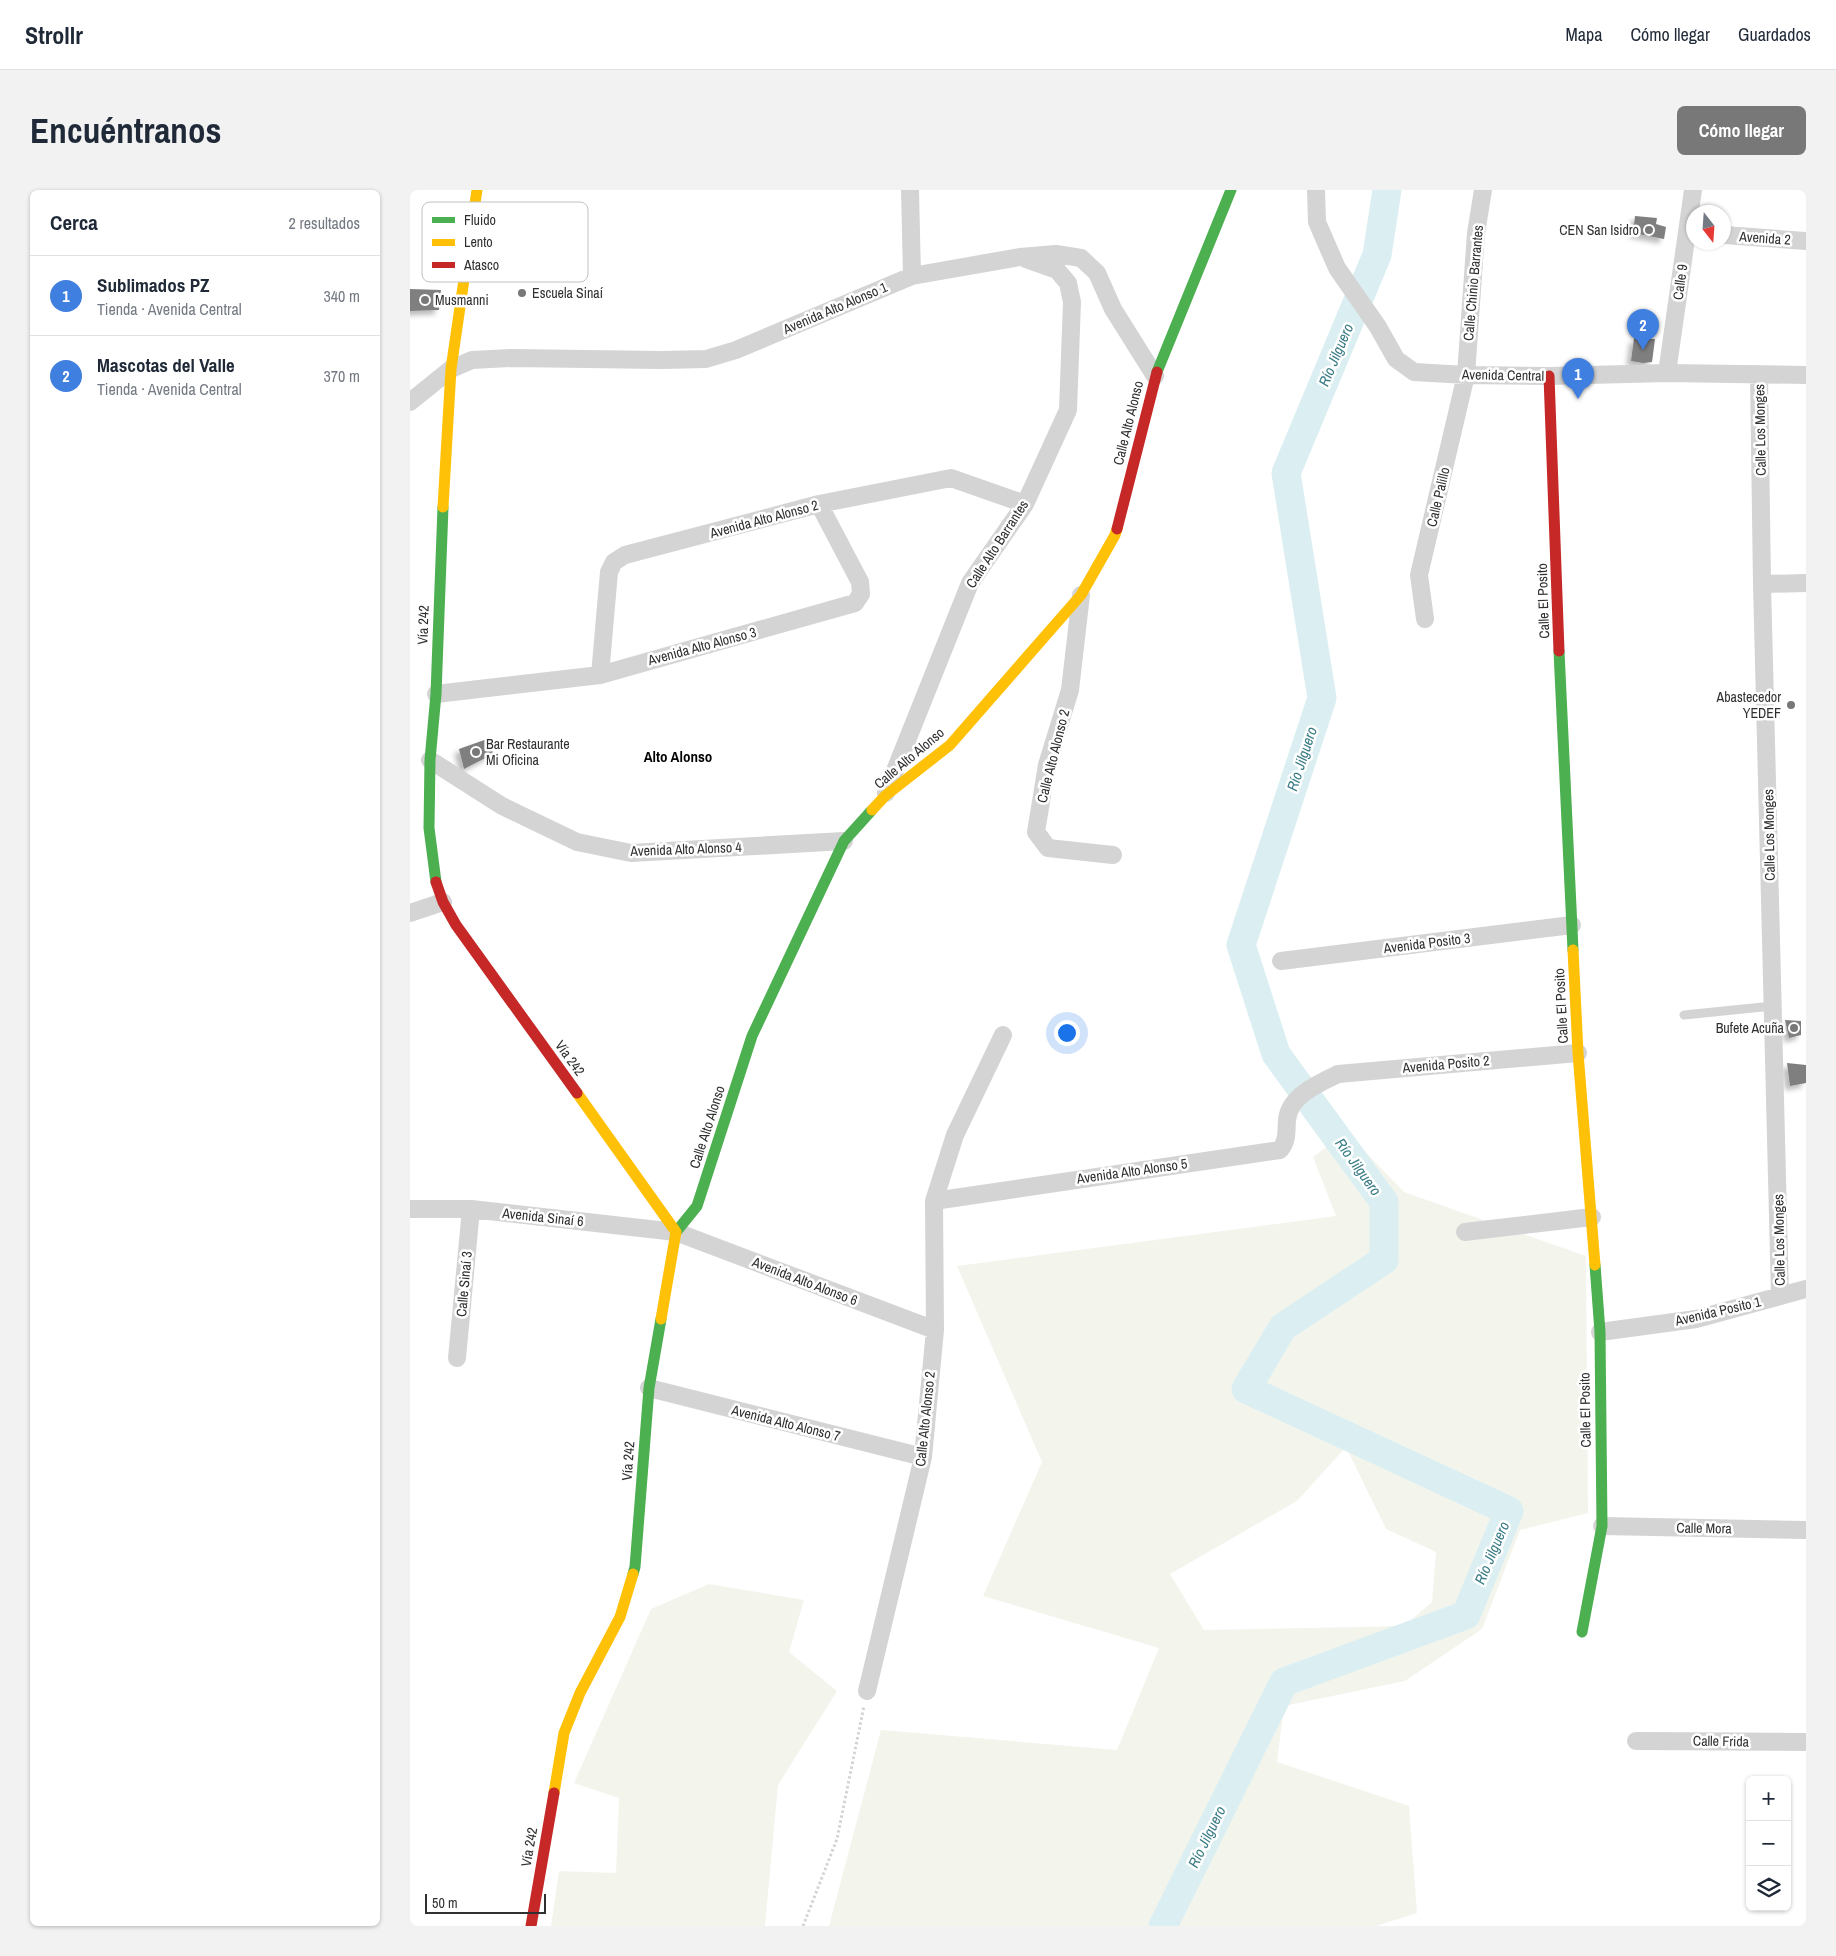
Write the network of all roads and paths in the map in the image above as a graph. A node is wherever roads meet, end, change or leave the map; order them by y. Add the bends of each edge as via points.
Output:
1 (910, 190) edge
2 (1231, 190) edge
3 (1316, 190) edge
4 (1483, 190) edge
5 (1693, 190) edge
6 (1692, 205) edge
7 (1731, 236) edge
8 (1806, 241) edge
9 (1687, 250) edge
10 (1020, 257) junction
11 (912, 276) junction
12 (465, 282) edge
13 (452, 369) junction
14 (1667, 373) junction
15 (1760, 374) junction
16 (1806, 374) edge
17 (1466, 375) junction
18 (1156, 376) junction
19 (1550, 376) junction
20 (410, 402) edge
21 (819, 504) junction
22 (1025, 504) junction
23 (1806, 582) edge
24 (1762, 584) junction
25 (1081, 595) junction
26 (1425, 619) dead end
27 (600, 674) junction
28 (436, 694) junction
29 (430, 760) junction
30 (885, 796) junction
31 (844, 841) junction
32 (1113, 855) dead end
33 (443, 902) junction
34 (410, 913) edge
35 (1572, 925) junction
36 (1281, 960) dead end
37 (1773, 1006) junction
38 (1684, 1015) dead end
39 (1003, 1035) dead end
40 (1578, 1052) junction
41 (1294, 1102) joint
42 (934, 1200) junction
43 (410, 1209) edge
44 (471, 1209) junction
45 (1592, 1217) junction
46 (676, 1232) junction
47 (1465, 1232) dead end
48 (1806, 1289) edge
49 (1780, 1296) junction
50 (934, 1330) junction
51 (1600, 1332) junction
52 (457, 1358) dead end
53 (649, 1388) junction
54 (923, 1457) junction
55 (1602, 1526) junction
56 (1806, 1530) edge
57 (1582, 1632) dead end
58 (867, 1691) joint
59 (1636, 1741) dead end
60 (1806, 1742) edge
61 (531, 1926) edge
62 (803, 1926) edge

1 - 11 street
2 - 18 street
3 - 17 street, Avenida Central via 1316,222 1337,268 1378,327 1396,360 1414,372
4 - 17 street, Calle Chinio Barrantes via 1476,233
5 - 6 street, Calle 9
7 - 8 street, Avenida 2
9 - 14 street, Calle 9
10 - 11 street, Avenida Alto Alonso 1
10 - 18 street, Avenida Alto Alonso 1 via 1056,254 1081,258 1097,273 1113,309
10 - 22 street, Calle Alto Barrantes via 1057,270 1068,282 1072,302 1068,410
11 - 13 street, Avenida Alto Alonso 1 via 736,350 706,359 511,358 472,360
12 - 13 street, Vía 242
13 - 20 street, Avenida Alto Alonso 1
13 - 28 street, Vía 242 via 441,537
14 - 15 street, Avenida Central
14 - 19 street, Avenida Central
15 - 16 street, Avenida Central
15 - 24 street, Calle Los Monges
17 - 19 street, Avenida Central
17 - 26 street, Calle Palillo via 1419,576
18 - 25 street, Calle Alto Alonso via 1115,535
19 - 35 street, Calle El Posito
21 - 22 street, Avenida Alto Alonso 2 via 951,478
21 - 27 street, Avenida Alto Alonso 2 via 625,556 614,562 610,572
21 - 27 street, Avenida Alto Alonso 3 via 860,582 861,594 855,602
22 - 30 street, Calle Alto Barrantes via 970,583
23 - 24 street
24 - 37 street, Calle Los Monges
25 - 30 street, Calle Alto Alonso via 950,745
25 - 32 street, Calle Alto Alonso 2 via 1070,690 1047,765 1036,832 1048,848
27 - 28 street, Avenida Alto Alonso 3
28 - 29 street, Vía 242
29 - 31 street, Avenida Alto Alonso 4 via 502,806 577,842 631,853
29 - 33 street, Vía 242 via 429,828 434,877
30 - 31 street, Calle Alto Alonso
31 - 46 street, Calle Alto Alonso via 752,1036 697,1206
33 - 34 street
33 - 46 street, Vía 242
35 - 36 street, Avenida Posito 3
35 - 40 street, Calle El Posito
37 - 38 lane
37 - 49 street, Calle Los Monges
39 - 42 street, Calle Alto Alonso 2 via 955,1135
40 - 41 street, Avenida Posito 2 via 1338,1074 1315,1084
40 - 45 street, Calle El Posito
41 - 42 street, Avenida Alto Alonso 5 via 1287,1118 1288,1135 1280,1150
42 - 50 street, Calle Alto Alonso 2
43 - 44 street, Avenida Sinaí 6
44 - 46 street, Avenida Sinaí 6
44 - 52 street, Calle Sinaí 3
45 - 47 street
45 - 51 street, Calle El Posito
46 - 50 street, Avenida Alto Alonso 6
46 - 53 street, Vía 242
48 - 49 street, Avenida Posito 1
49 - 51 street, Avenida Posito 1 via 1696,1319
50 - 54 street, Calle Alto Alonso 2
51 - 55 street, Calle El Posito
53 - 54 street, Avenida Alto Alonso 7
53 - 61 street, Vía 242 via 635,1568 620,1618 580,1693 564,1733
54 - 58 street, Calle Alto Alonso 2
55 - 56 street, Calle Mora
55 - 57 street, Calle El Posito
58 - 62 path via 837,1839
59 - 60 street, Calle Frida

